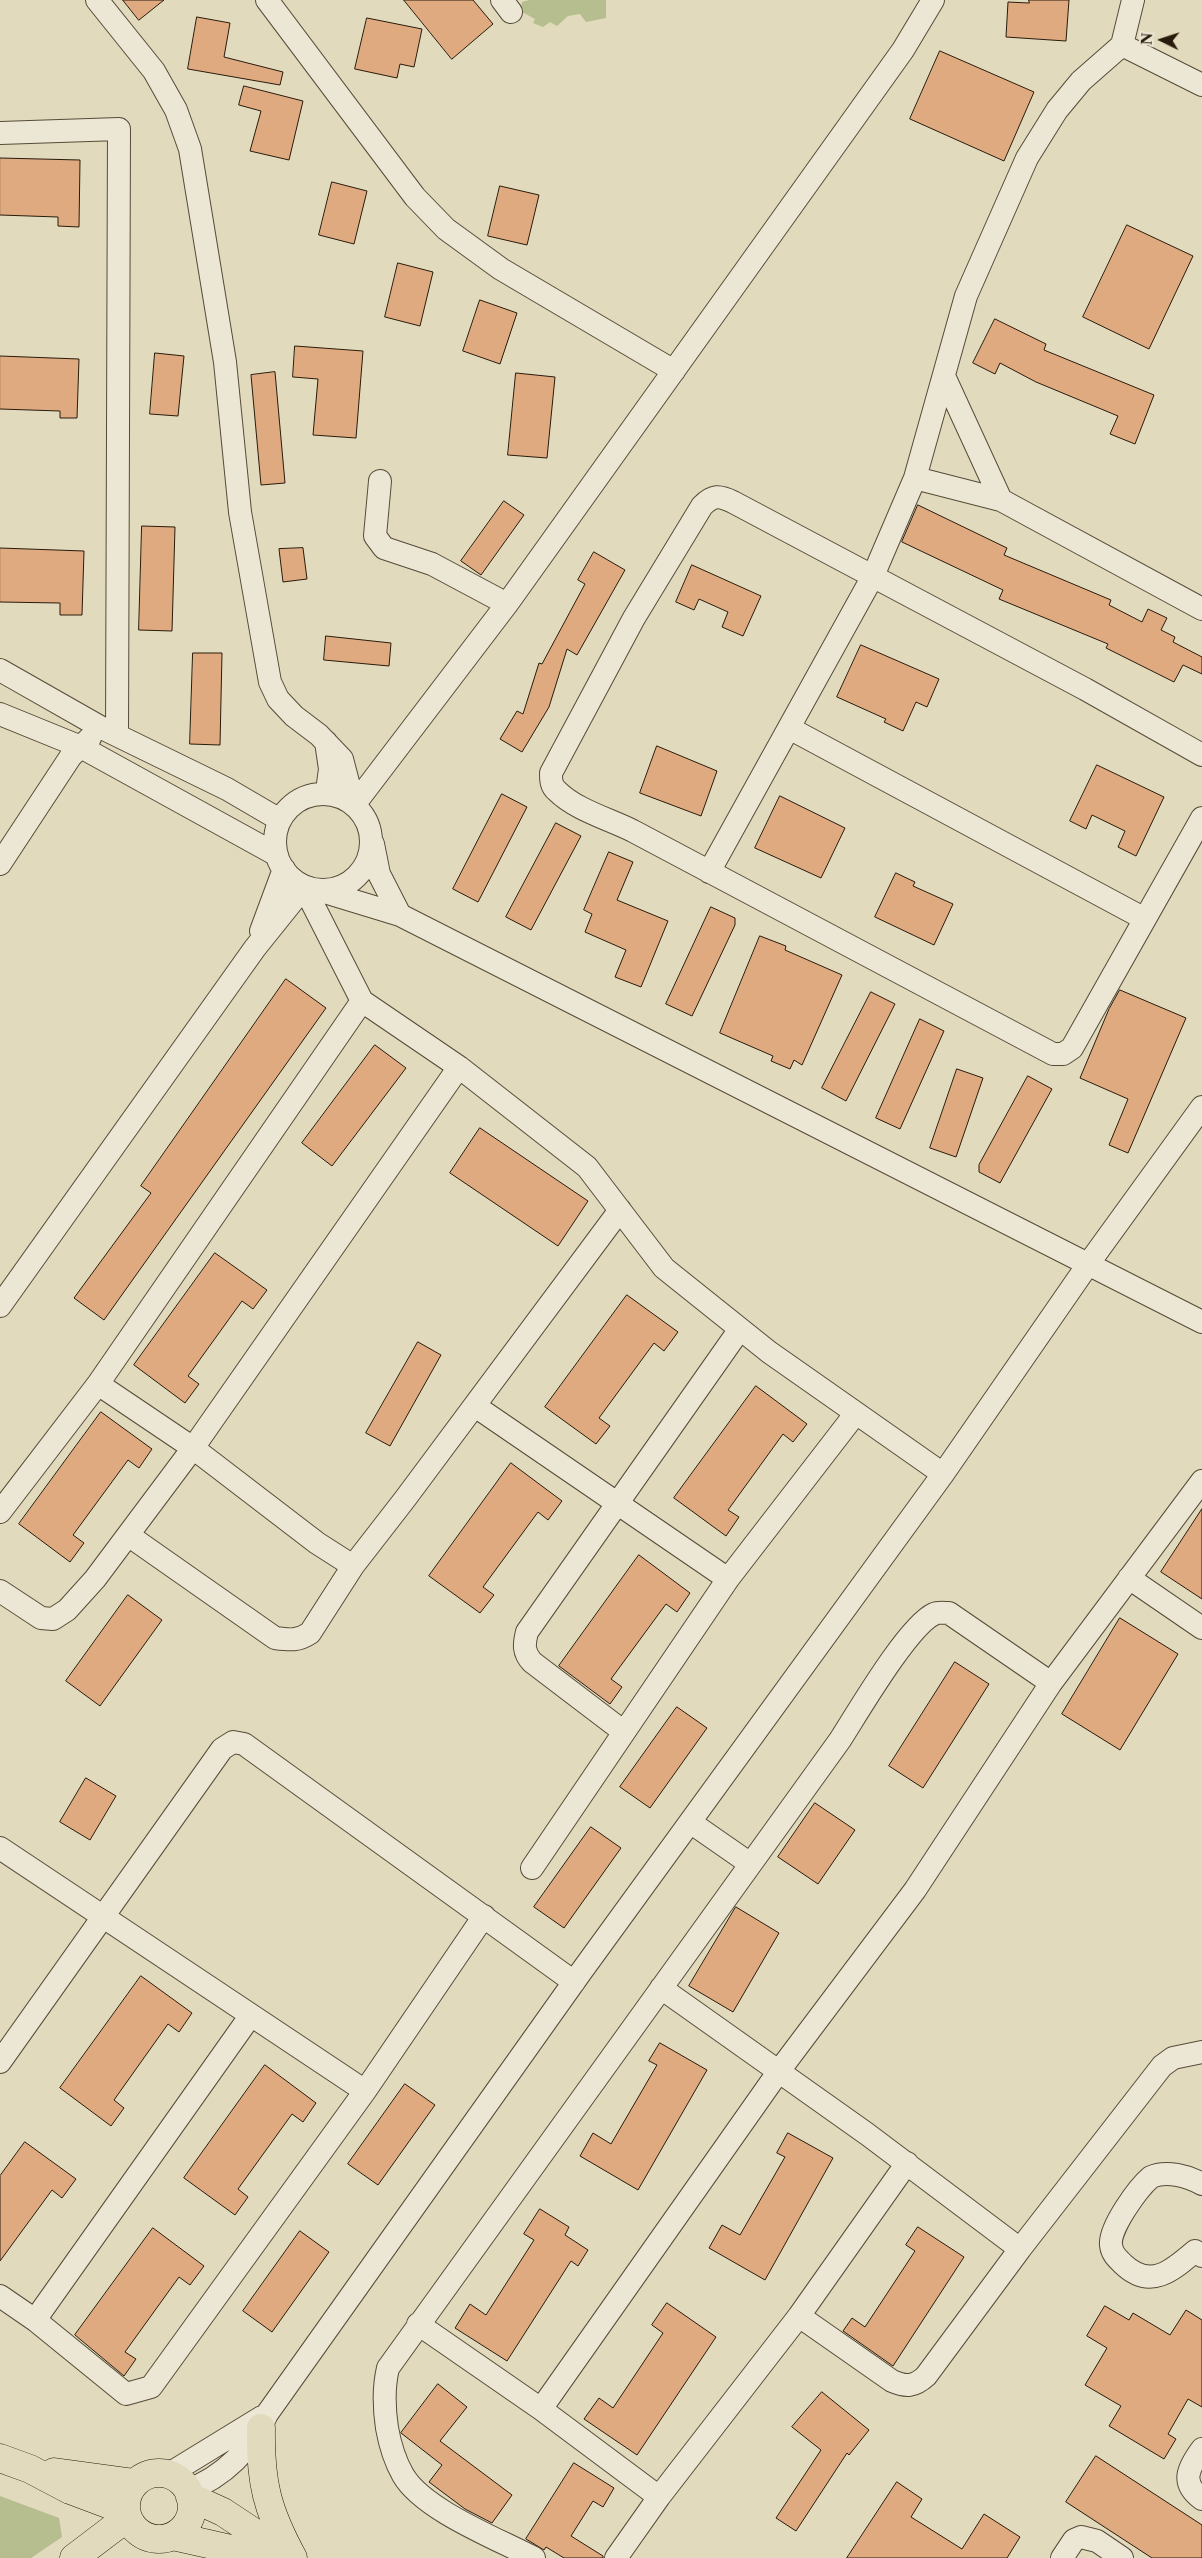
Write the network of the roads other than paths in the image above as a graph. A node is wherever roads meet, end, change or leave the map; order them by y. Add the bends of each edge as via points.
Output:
1 (97, 0) edge
2 (268, 0) edge
3 (933, 0) edge
4 (1133, 0) edge
5 (1122, 45) junction
6 (1202, 85) edge
7 (0, 133) edge
8 (674, 371) junction
9 (944, 376) junction
10 (914, 478) junction
11 (380, 481) dead end
12 (1001, 500) junction
13 (873, 576) junction
14 (507, 604) junction
15 (1202, 609) edge
16 (0, 670) edge
17 (0, 714) edge
18 (789, 728) junction
19 (110, 731) junction
20 (326, 742) junction
21 (81, 747) junction
22 (1202, 755) edge
23 (322, 793) junction
24 (354, 805) junction
25 (1202, 818) edge
26 (280, 820) junction
27 (371, 835) junction
28 (280, 862) junction
29 (0, 864) edge
30 (709, 872) junction
31 (311, 888) junction
32 (400, 915) junction
33 (1143, 918) junction
34 (255, 948) junction
35 (362, 1002) junction
36 (459, 1067) junction
37 (1202, 1107) edge
38 (620, 1210) junction
39 (1089, 1263) junction
40 (0, 1306) edge
41 (1202, 1322) edge
42 (740, 1329) junction
43 (98, 1384) junction
44 (475, 1406) junction
45 (856, 1412) junction
46 (193, 1448) junction
47 (943, 1474) junction
48 (1202, 1481) edge
49 (616, 1503) junction
50 (0, 1512) edge
51 (128, 1535) junction
52 (353, 1566) junction
53 (1129, 1578) junction
54 (728, 1579) junction
55 (0, 1591) edge
56 (1202, 1628) edge
57 (1050, 1684) junction
58 (624, 1732) junction
59 (690, 1822) junction
60 (0, 1848) edge
61 (749, 1863) junction
62 (532, 1868) dead end
63 (484, 1916) junction
64 (103, 1917) junction
65 (574, 1982) junction
66 (661, 1988) junction
67 (251, 2016) junction
68 (1202, 2052) edge
69 (0, 2062) edge
70 (779, 2071) junction
71 (365, 2091) junction
72 (907, 2163) junction
73 (1202, 2184) edge
74 (1020, 2249) junction
75 (1200, 2250) edge
76 (0, 2296) edge
77 (799, 2316) junction
78 (35, 2320) junction
79 (418, 2324) junction
80 (541, 2409) junction
81 (264, 2421) junction
82 (1202, 2449) edge
83 (0, 2458) edge
84 (30, 2469) junction
85 (135, 2483) junction
86 (182, 2487) junction
87 (659, 2497) junction
88 (1202, 2499) edge
89 (127, 2514) junction
90 (160, 2536) junction
91 (74, 2558) edge
92 (95, 2558) edge
93 (270, 2558) edge
94 (293, 2558) edge
95 (534, 2558) edge
96 (616, 2558) edge
97 (1062, 2558) edge
98 (1122, 2558) edge

1 - 20 street via 154,71 176,110 190,149 224,352 240,512 270,682 278,699
2 - 8 street via 415,197 446,229 501,269
3 - 8 street via 903,50
4 - 5 street
5 - 6 street
5 - 9 street via 1082,81 1057,110 1027,158 966,296
7 - 19 street via 119,129
8 - 14 street
9 - 10 street
9 - 12 street
10 - 12 street
10 - 13 street
11 - 14 street via 375,536 384,548 432,564
12 - 15 street
13 - 18 street
13 - 22 street
13 - 30 street via 717,496 702,506 634,618 551,773 551,781 556,790 572,802
14 - 24 street
16 - 19 street
17 - 21 street
18 - 30 street
18 - 33 street
19 - 21 street
19 - 26 street via 227,789
20 - 23 street via 329,782 327,791
20 - 24 street via 342,759
21 - 28 street
21 - 29 street via 71,756
23 - 24 street via 334,794
23 - 26 street via 298,801
24 - 27 street via 362,813
25 - 33 street
26 - 28 street via 275,843
27 - 31 street via 368,860 353,880 343,886
27 - 32 street via 379,874
28 - 31 street via 289,876
28 - 34 street
30 - 33 street via 1053,1054 1063,1054 1072,1048
31 - 32 street
31 - 34 street
31 - 35 street
32 - 39 street
34 - 40 street
35 - 36 street
35 - 43 street
36 - 38 street via 587,1167
36 - 46 street
37 - 39 street
38 - 42 street via 664,1268
38 - 44 street
39 - 41 street
39 - 47 street
42 - 45 street
42 - 49 street
43 - 46 street
43 - 50 street
44 - 49 street
44 - 52 street
45 - 47 street
45 - 54 street via 849,1426
46 - 51 street
46 - 52 street via 317,1543
47 - 59 street
48 - 53 street
49 - 54 street
49 - 58 street via 527,1632 524,1643 526,1655 532,1662
51 - 52 street via 275,1638 288,1640 300,1640 310,1633
51 - 55 street via 78,1598 53,1619 41,1618
53 - 56 street
53 - 57 street
54 - 58 street
57 - 61 street via 949,1613 935,1614 908,1637 840,1740
57 - 70 street via 915,1890
58 - 62 street
59 - 61 street
59 - 65 street
60 - 64 street
61 - 66 street
63 - 64 street via 244,1744 233,1742 222,1748
63 - 65 street
63 - 71 street
64 - 67 street
64 - 69 street
65 - 81 street
66 - 70 street
66 - 79 street
67 - 71 street
67 - 78 street
68 - 74 street via 1173,2058 1162,2066
70 - 72 street
70 - 80 street
71 - 78 street via 151,2387 126,2394
72 - 74 street
72 - 77 street
73 - 75 street via 1177,2175 1150,2177 1114,2227 1111,2244 1113,2255 1130,2270 1150,2276 1172,2271
74 - 77 street via 926,2376 915,2385 892,2381
76 - 78 street
77 - 87 street
79 - 80 street
79 - 95 street via 394,2358 384,2381 389,2441 404,2476 428,2502
80 - 87 street
81 - 86 street via 217,2477
81 - 94 main road via 262,2474 265,2495
82 - 88 street via 1190,2466 1188,2476 1192,2492
83 - 84 main road
84 - 85 main road
84 - 89 main road
85 - 86 main road via 151,2474
85 - 89 main road via 127,2496
86 - 90 main road via 190,2515 186,2524
86 - 94 main road
87 - 96 street
89 - 90 main road via 139,2532
89 - 91 main road
90 - 92 main road
90 - 93 main road
97 - 98 street via 1074,2540 1081,2537 1097,2541

